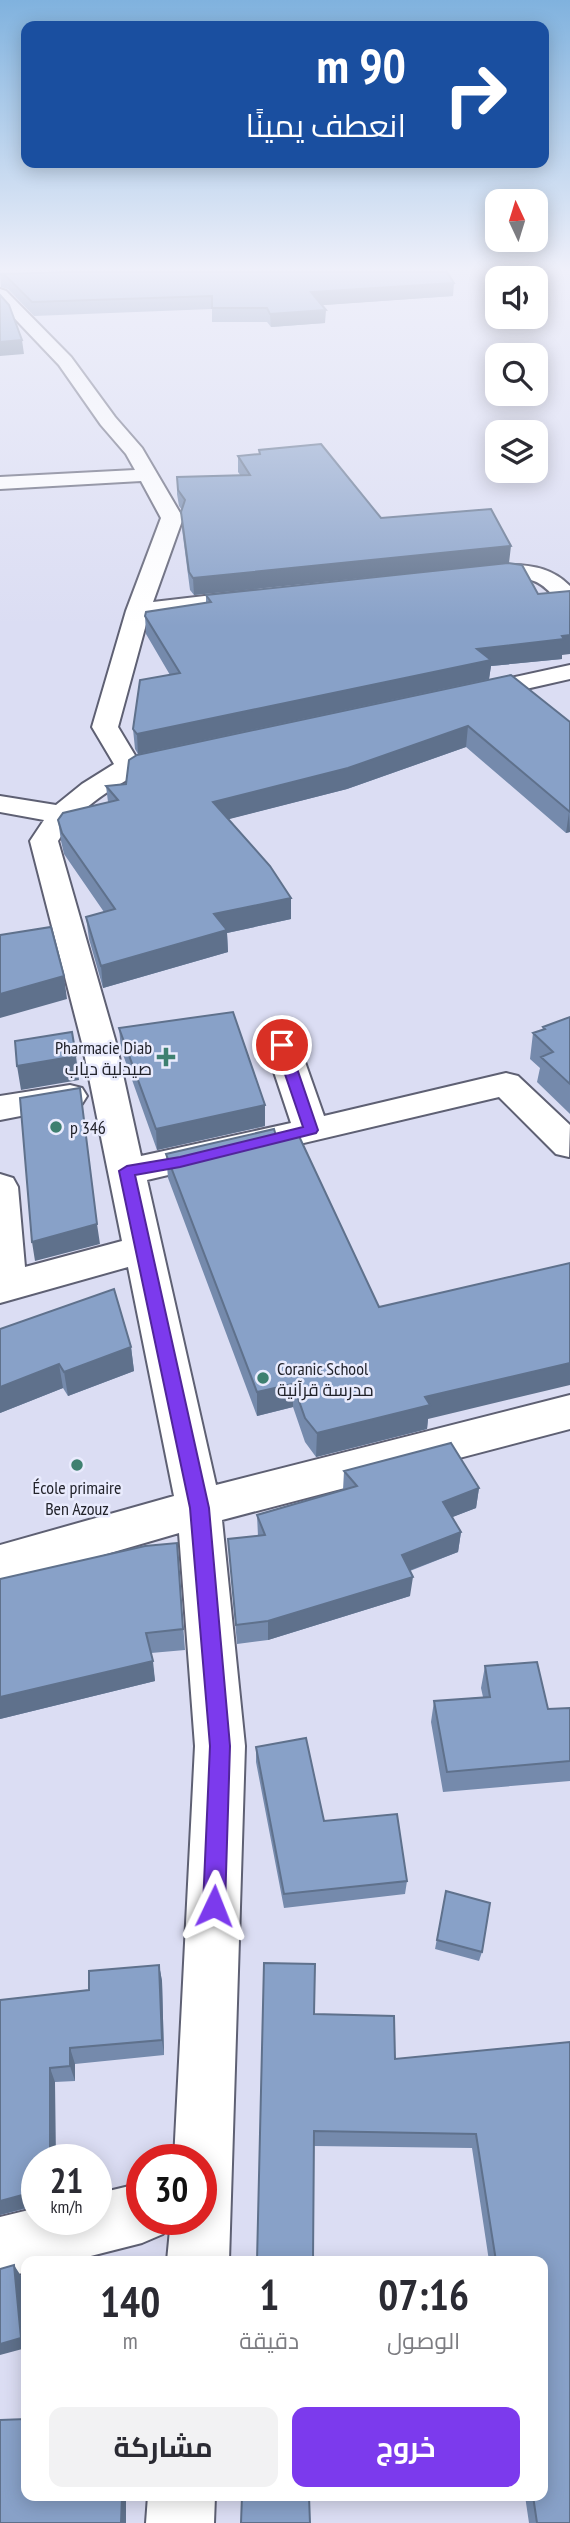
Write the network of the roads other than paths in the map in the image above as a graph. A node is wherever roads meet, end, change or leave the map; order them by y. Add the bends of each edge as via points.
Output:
1 (86, 390) edge
2 (150, 475) junction
3 (0, 483) edge
4 (449, 577) edge
5 (275, 595) edge
6 (570, 600) edge
7 (138, 611) junction
8 (570, 672) edge
9 (450, 698) edge
10 (0, 804) edge
11 (60, 814) junction
12 (282, 1045) dead end
13 (109, 1089) junction
14 (0, 1108) edge
15 (311, 1130) junction
16 (569, 1146) edge
17 (127, 1171) junction
18 (0, 1187) edge
19 (143, 1249) junction
20 (4, 1287) edge
21 (570, 1412) edge
22 (200, 1508) junction
23 (0, 1565) edge
24 (204, 2144) edge
25 (126, 2217) edge
26 (200, 2235) edge
27 (0, 2248) edge
28 (198, 2256) edge
29 (182, 2501) edge
30 (180, 2523) edge

1 - 2 street
2 - 3 street
2 - 7 street via 172,518
4 - 6 street via 523,572 550,580
5 - 7 street
7 - 11 street via 105,727 142,764 84,793
8 - 9 street
10 - 11 street
11 - 13 street via 44,841
12 - 15 street
13 - 14 street
13 - 17 street
15 - 16 street via 506,1084
15 - 17 street
17 - 19 street
18 - 20 street
19 - 20 street
19 - 22 street
21 - 22 street
22 - 23 street
22 - 24 street via 220,1746
25 - 27 street
26 - 28 street
29 - 30 street

